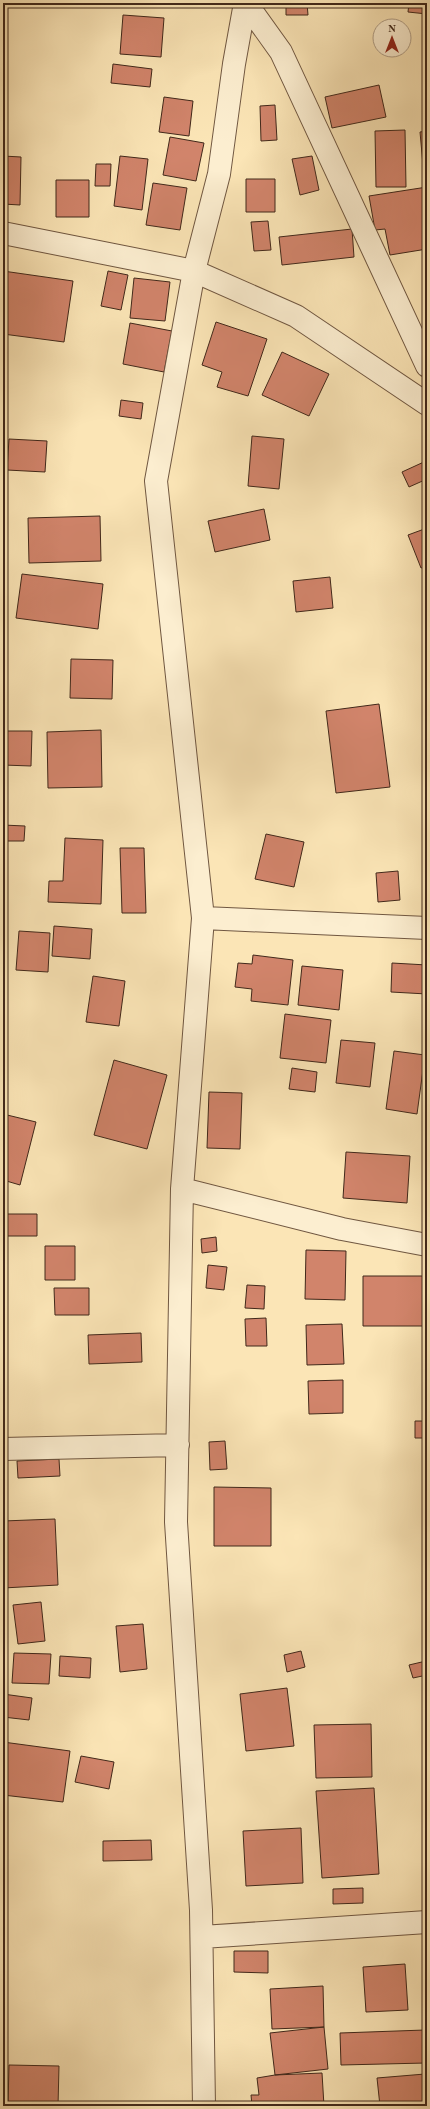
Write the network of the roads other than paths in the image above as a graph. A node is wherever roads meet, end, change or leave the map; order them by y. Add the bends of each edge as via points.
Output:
1 (245, 3) edge
2 (3, 233) edge
3 (194, 271) junction
4 (427, 366) edge
5 (427, 404) edge
6 (203, 918) junction
7 (427, 928) edge
8 (182, 1189) junction
9 (427, 1245) edge
10 (178, 1445) junction
11 (3, 1449) edge
12 (427, 1922) edge
13 (202, 1936) junction
14 (204, 2106) edge

1 - 3 street via 219,174
1 - 4 street via 281,52
2 - 3 street
3 - 5 street via 296,316
3 - 6 street via 156,481
6 - 7 street
6 - 8 street
8 - 9 street via 342,1229
8 - 10 street
10 - 11 street
10 - 13 street via 176,1522
12 - 13 street
13 - 14 street

